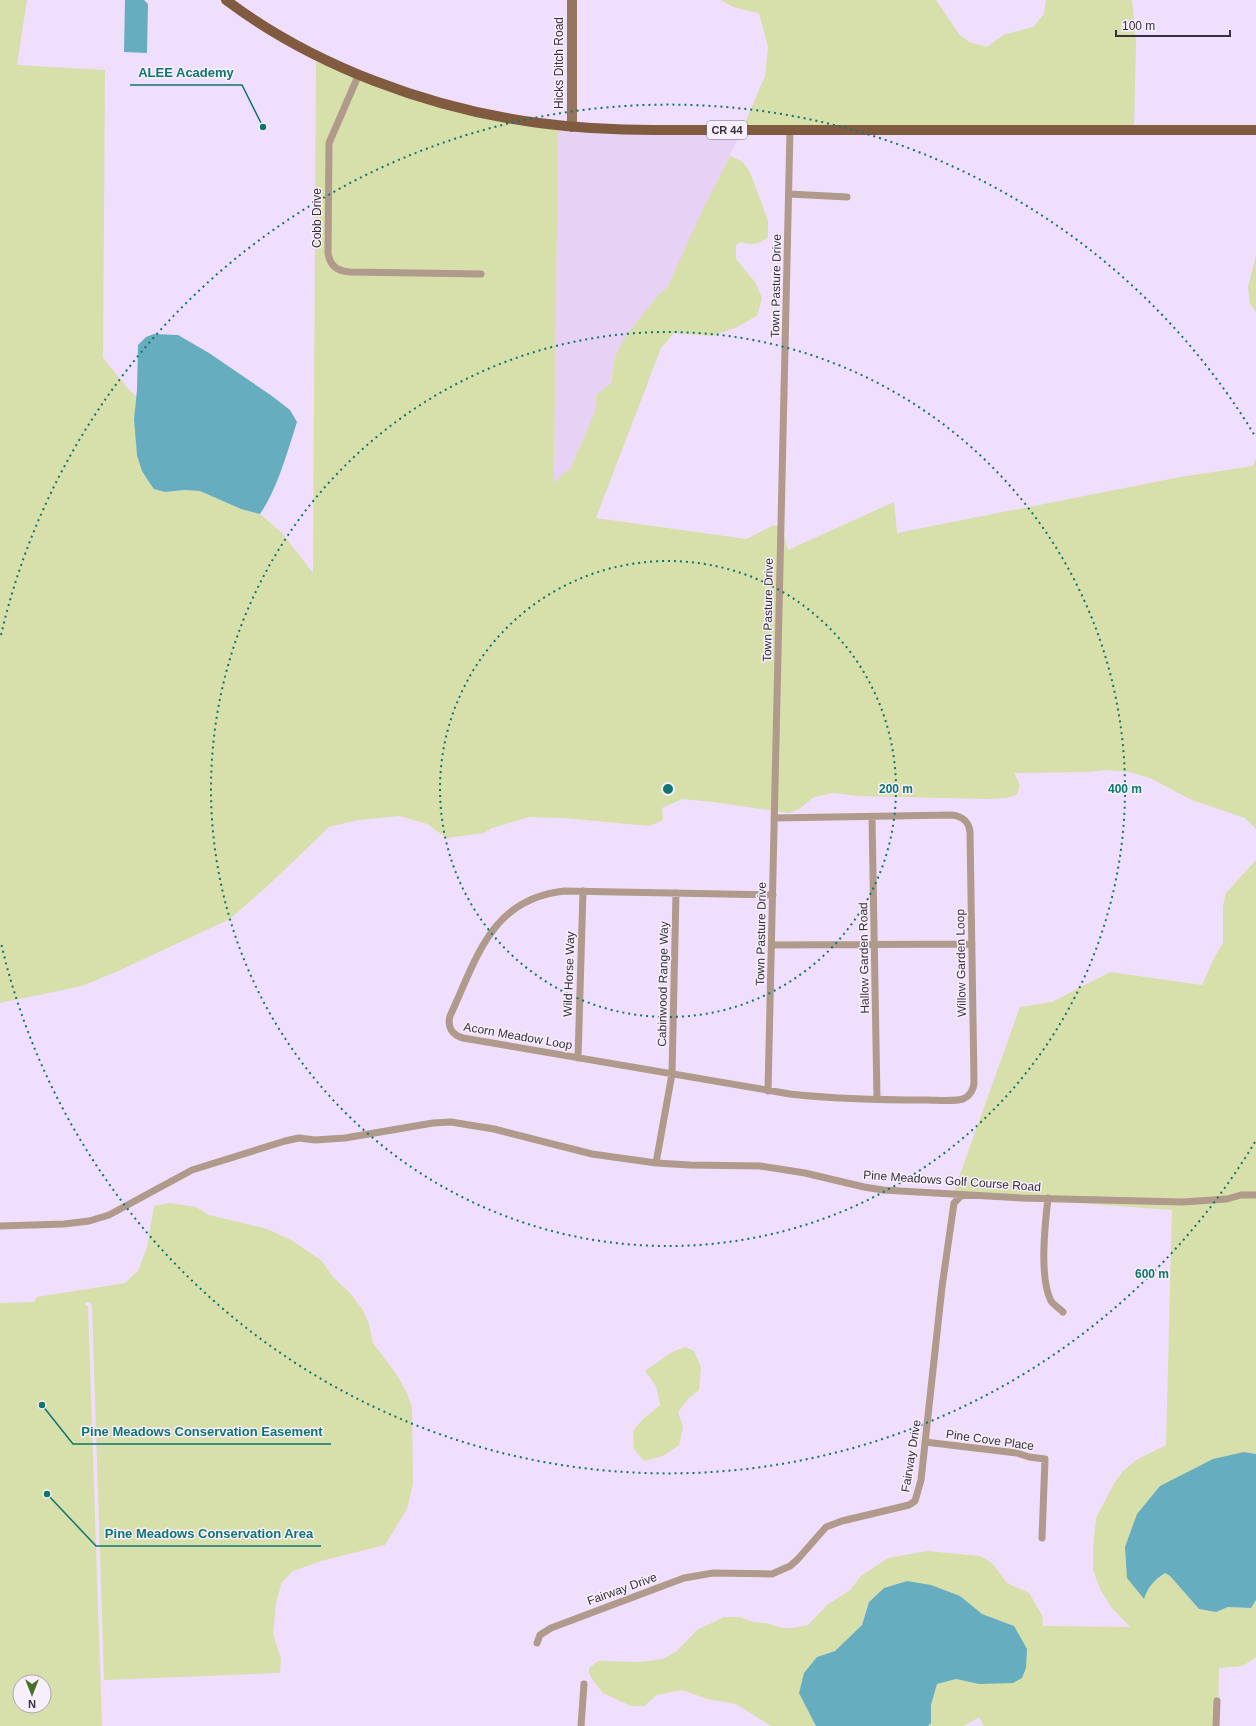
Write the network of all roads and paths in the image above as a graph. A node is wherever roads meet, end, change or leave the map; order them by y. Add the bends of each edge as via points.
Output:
1 (226, 0) edge
2 (572, 0) edge
3 (359, 74) junction
4 (572, 127) junction
5 (790, 130) junction
6 (1256, 130) edge
7 (789, 194) junction
8 (847, 197) dead end
9 (481, 274) dead end
10 (872, 817) junction
11 (774, 818) junction
12 (583, 891) junction
13 (676, 893) junction
14 (773, 895) junction
15 (972, 944) junction
16 (772, 945) junction
17 (874, 946) junction
18 (578, 1058) junction
19 (672, 1074) junction
20 (768, 1091) junction
21 (877, 1099) junction
22 (656, 1163) junction
23 (962, 1195) junction
24 (1256, 1195) edge
25 (1048, 1198) junction
26 (0, 1226) edge
27 (1062, 1312) dead end
28 (925, 1442) junction
29 (1042, 1538) dead end
30 (537, 1643) dead end
31 (584, 1684) dead end
32 (1217, 1701) dead end
33 (581, 1726) edge
34 (1216, 1726) edge

1 - 3 main road, CR 44 via 282,37
2 - 4 street, Hicks Ditch Road
3 - 4 main road, CR 44 via 401,91 453,106 502,117
3 - 9 street, Cobb Drive via 329,143 328,253 331,263 337,269 350,272
4 - 5 main road, CR 44 via 611,130
5 - 6 main road, CR 44
5 - 7 street, Town Pasture Drive
7 - 8 street
7 - 11 street, Town Pasture Drive
10 - 11 street, Willow Garden Loop
10 - 15 street, Willow Garden Loop via 952,815 966,822 970,832
10 - 17 street, Hallow Garden Road
11 - 14 street, Town Pasture Drive
12 - 13 street, Acorn Meadow Loop
12 - 18 street, Wild Horse Way
12 - 18 street, Acorn Meadow Loop via 556,892 539,896 515,908 502,919 486,940 449,1021 452,1031 460,1038
13 - 14 street, Acorn Meadow Loop
13 - 19 street, Cabinwood Range Way
14 - 16 street, Town Pasture Drive
15 - 17 street
15 - 21 street, Willow Garden Loop via 974,1082 971,1092 965,1098 957,1100
16 - 17 street
16 - 20 street, Town Pasture Drive
17 - 21 street, Hallow Garden Road
18 - 19 street, Acorn Meadow Loop
19 - 20 street, Acorn Meadow Loop
19 - 22 street, Cabinwood Range Way
20 - 21 street, Willow Garden Loop
22 - 23 street, Pine Meadows Golf Course Road via 760,1166 870,1188
22 - 26 street, Pine Meadows Golf Course Road via 592,1154 494,1129 451,1122 433,1123 344,1138 299,1138 285,1141 192,1170 109,1215 89,1221
23 - 25 street, Pine Meadows Golf Course Road
23 - 28 street, Fairway Drive via 954,1203
24 - 25 street, Pine Meadows Golf Course Road via 1183,1202
25 - 27 street via 1045,1225 1048,1294 1052,1303
28 - 29 street, Pine Cove Place via 1017,1453 1045,1459
28 - 30 street, Fairway Drive via 915,1501 826,1527 797,1560 781,1571 761,1575 701,1574 684,1578 551,1628 540,1634
31 - 33 street
32 - 34 street

